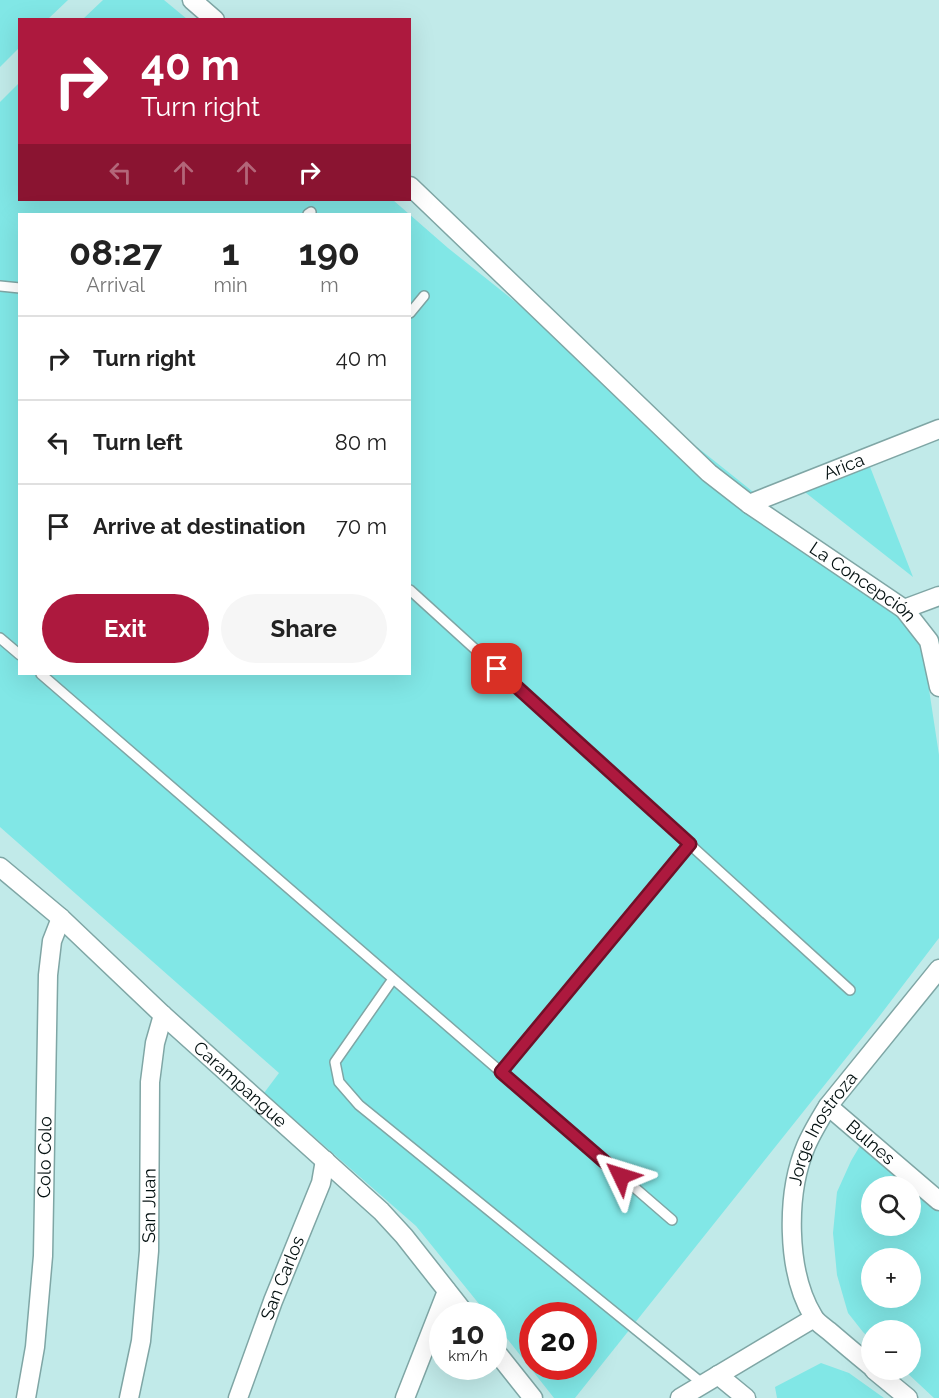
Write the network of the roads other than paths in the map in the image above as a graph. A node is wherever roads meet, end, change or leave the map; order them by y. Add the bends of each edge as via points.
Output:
1 (192, 0) edge
2 (213, 18) edge
3 (411, 187) edge
4 (0, 286) edge
5 (18, 288) edge
6 (424, 296) dead end
7 (411, 312) edge
8 (939, 429) edge
9 (749, 504) junction
10 (411, 591) edge
11 (939, 596) edge
12 (904, 609) junction
13 (0, 638) edge
14 (18, 653) edge
15 (42, 675) edge
16 (939, 687) edge
17 (690, 844) junction
18 (0, 867) edge
19 (61, 918) junction
20 (939, 969) edge
21 (393, 979) junction
22 (850, 990) dead end
23 (163, 1015) junction
24 (501, 1072) junction
25 (828, 1106) junction
26 (325, 1160) junction
27 (937, 1195) edge
28 (672, 1220) dead end
29 (447, 1291) junction
30 (455, 1302) edge
31 (814, 1318) junction
32 (861, 1358) edge
33 (507, 1365) edge
34 (710, 1380) junction
35 (887, 1380) edge
36 (26, 1398) edge
37 (129, 1398) edge
38 (238, 1398) edge
39 (405, 1398) edge
40 (533, 1398) edge
41 (680, 1398) edge
42 (746, 1398) edge
43 (908, 1398) edge

1 - 2 street
3 - 9 street, La Concepción via 709,473
4 - 5 lane
6 - 7 lane
8 - 9 street, Arica
9 - 12 street, La Concepción
10 - 17 lane
11 - 12 street
12 - 16 street, La Concepción via 929,641
13 - 14 lane
15 - 21 lane
17 - 22 lane
17 - 24 lane
18 - 19 street, Carampangue
19 - 23 street, Carampangue
19 - 36 street, Colo Colo via 52,941 48,975 43,1256
20 - 25 street, Jorge Inostroza
21 - 24 lane
21 - 34 lane via 335,1062 339,1082 359,1105
23 - 26 street, Carampangue
23 - 37 street, San Juan via 150,1082 149,1251 141,1341
24 - 28 lane
25 - 27 street, Bulnes
25 - 31 street, Jorge Inostroza via 805,1147 793,1192 795,1263
26 - 29 street, Carampangue via 381,1210
26 - 38 street, San Carlos via 321,1183
29 - 30 street, Carampangue
29 - 39 street
31 - 32 street
31 - 34 street
33 - 40 street
34 - 41 street
34 - 42 street
35 - 43 street

